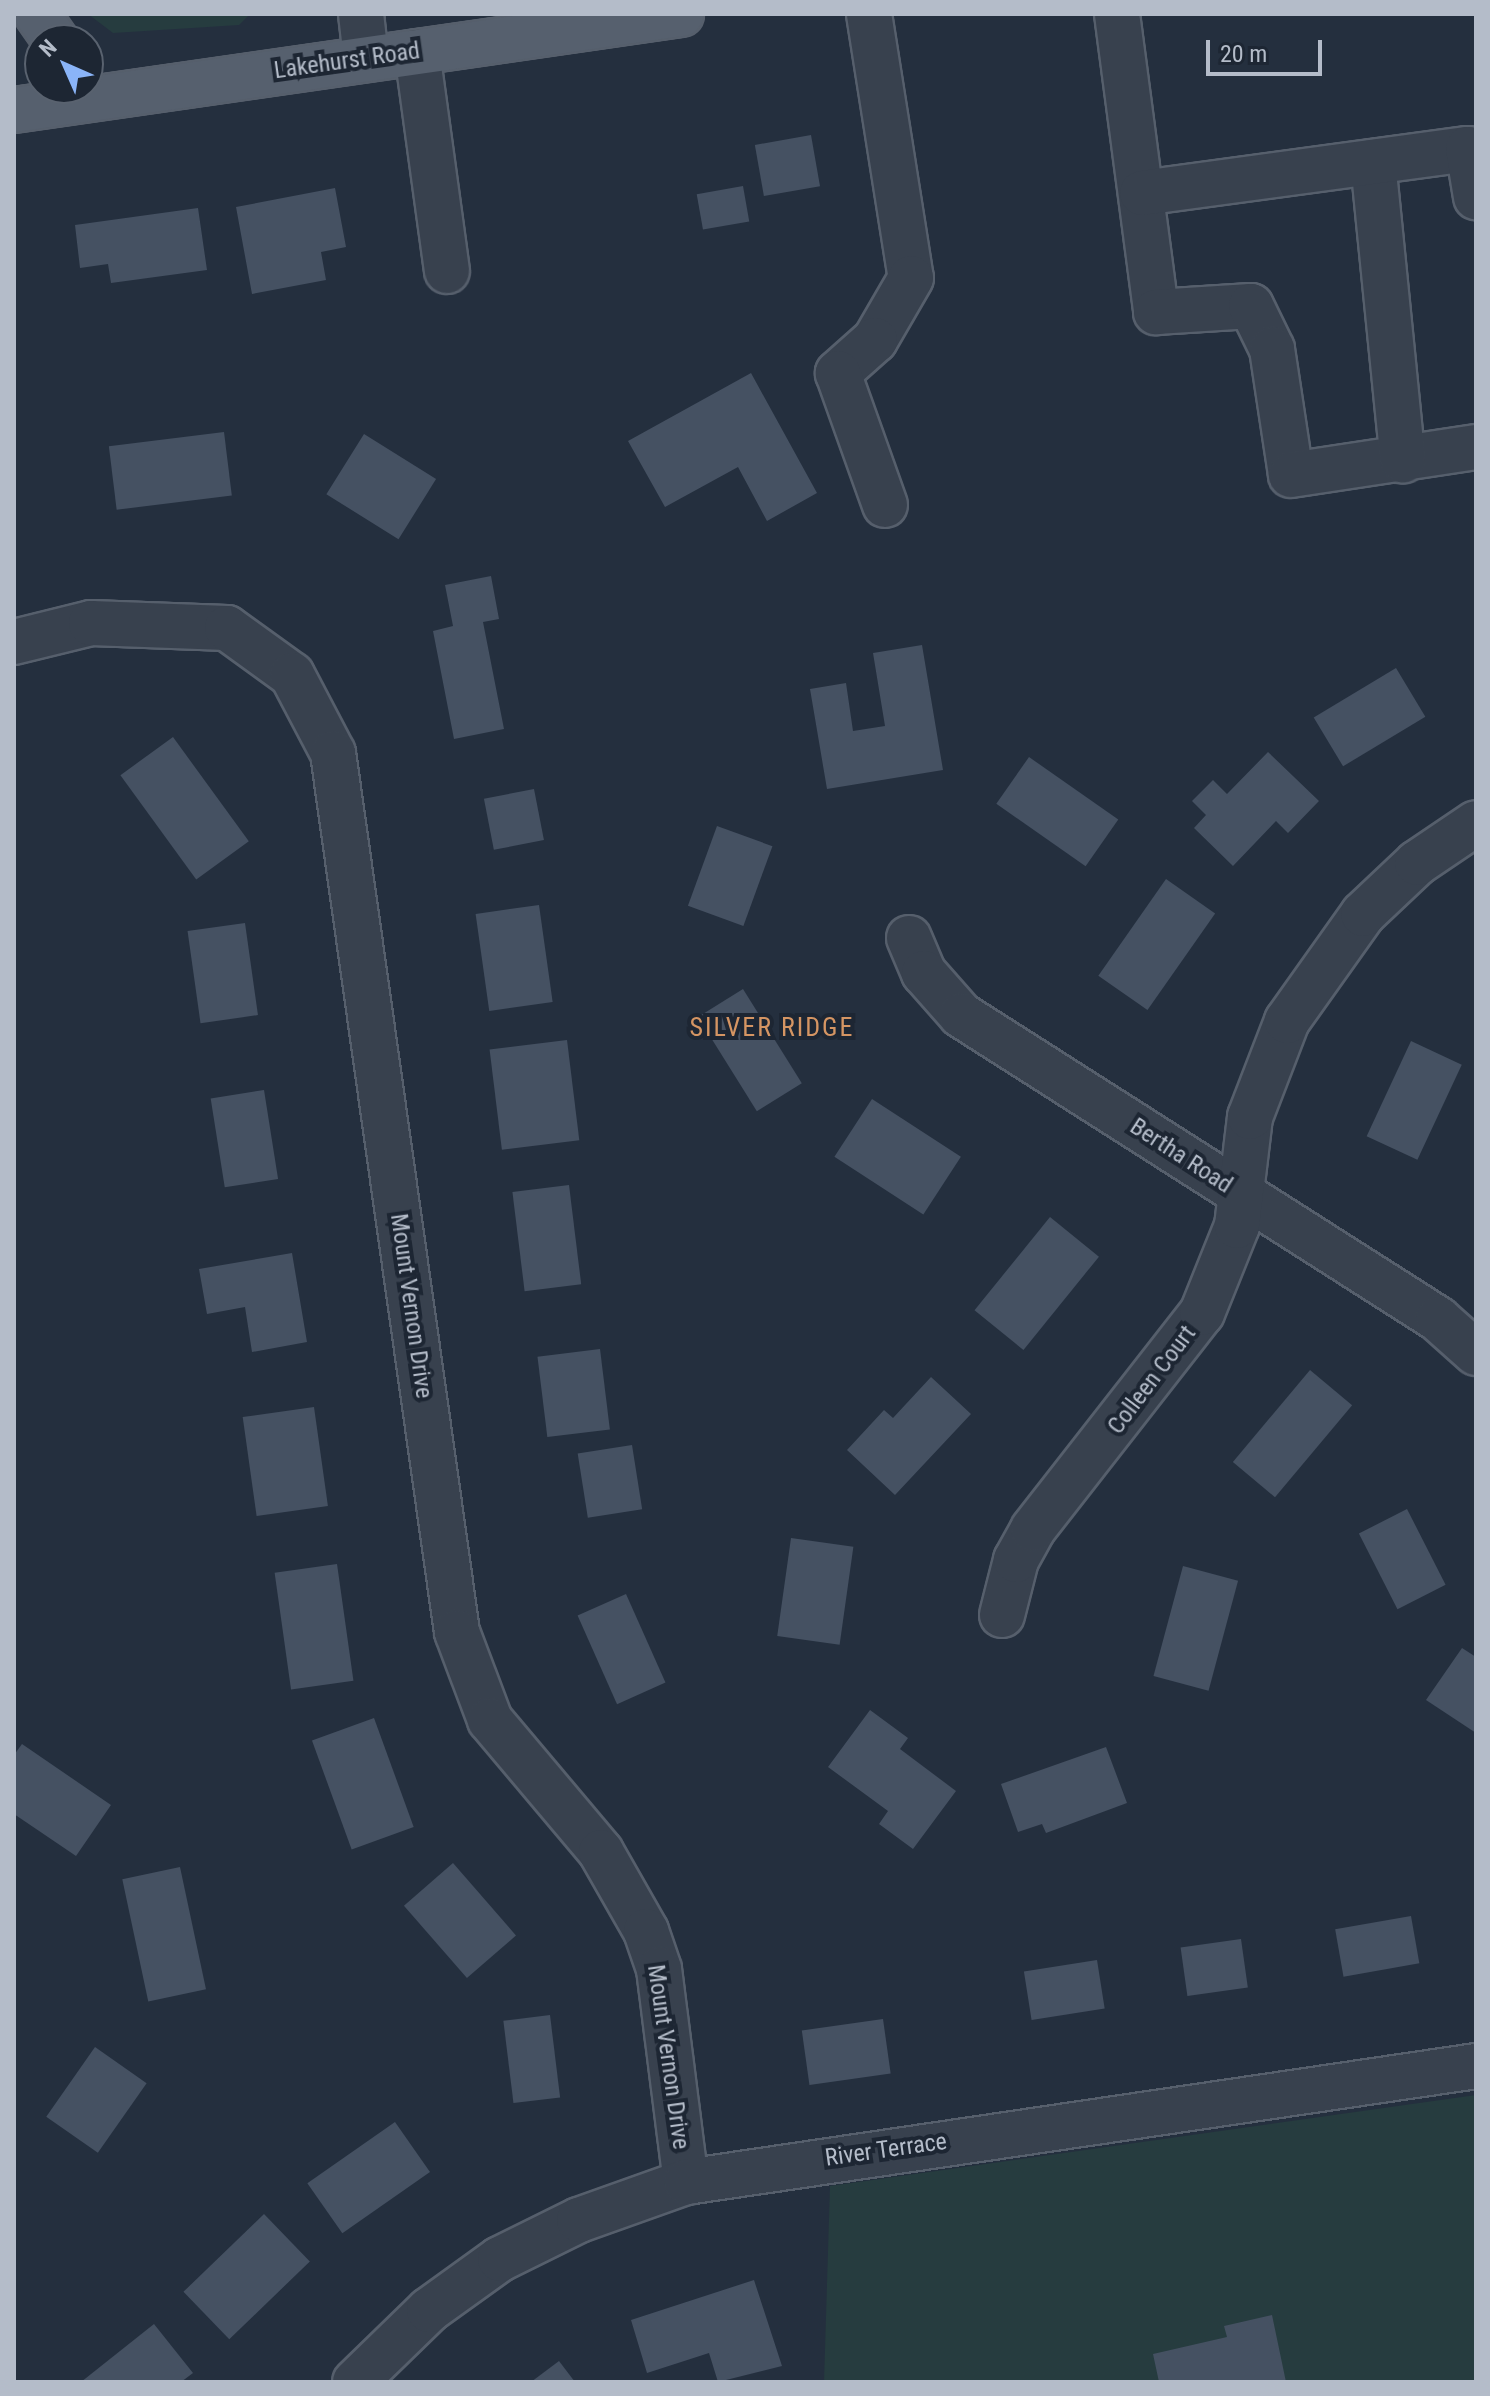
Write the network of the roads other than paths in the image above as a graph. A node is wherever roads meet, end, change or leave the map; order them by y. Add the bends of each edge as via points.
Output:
1 (361, 14) edge
2 (681, 14) edge
3 (869, 14) edge
4 (1117, 14) edge
5 (417, 52) junction
6 (366, 58) junction
7 (105, 79) edge
8 (14, 110) edge
9 (1373, 162) junction
10 (1142, 193) junction
11 (1476, 197) edge
12 (447, 271) dead end
13 (1476, 447) edge
14 (1403, 460) junction
15 (885, 505) dead end
16 (14, 642) edge
17 (1476, 823) edge
18 (909, 938) dead end
19 (1239, 1192) junction
20 (1476, 1353) edge
21 (1002, 1615) dead end
22 (1476, 2066) edge
23 (686, 2182) junction
24 (355, 2382) edge

1 - 6 street
2 - 5 main road, Lakehurst Road
3 - 15 street via 911,278 875,340 838,373
4 - 10 street
5 - 6 main road, Lakehurst Road
5 - 12 street
6 - 7 main road, Lakehurst Road
7 - 8 main road, Lakehurst Road
9 - 10 street
9 - 11 street via 1468,149
9 - 14 street
10 - 14 street via 1156,312 1251,306 1272,349 1291,475
13 - 14 street
16 - 23 street, Mount Vernon Drive via 91,623 227,628 292,675 333,753 457,1632 490,1720 601,1852 646,1931 659,1969
17 - 19 street, Colleen Court via 1417,863 1363,914 1287,1021 1250,1117
18 - 19 street, Bertha Road via 924,973 961,1015
19 - 20 street, Bertha Road via 1438,1319
19 - 21 street, Colleen Court via 1229,1251 1202,1313 1033,1529 1016,1560
22 - 23 street, River Terrace
23 - 24 street, River Terrace via 579,2220 500,2259 429,2310

